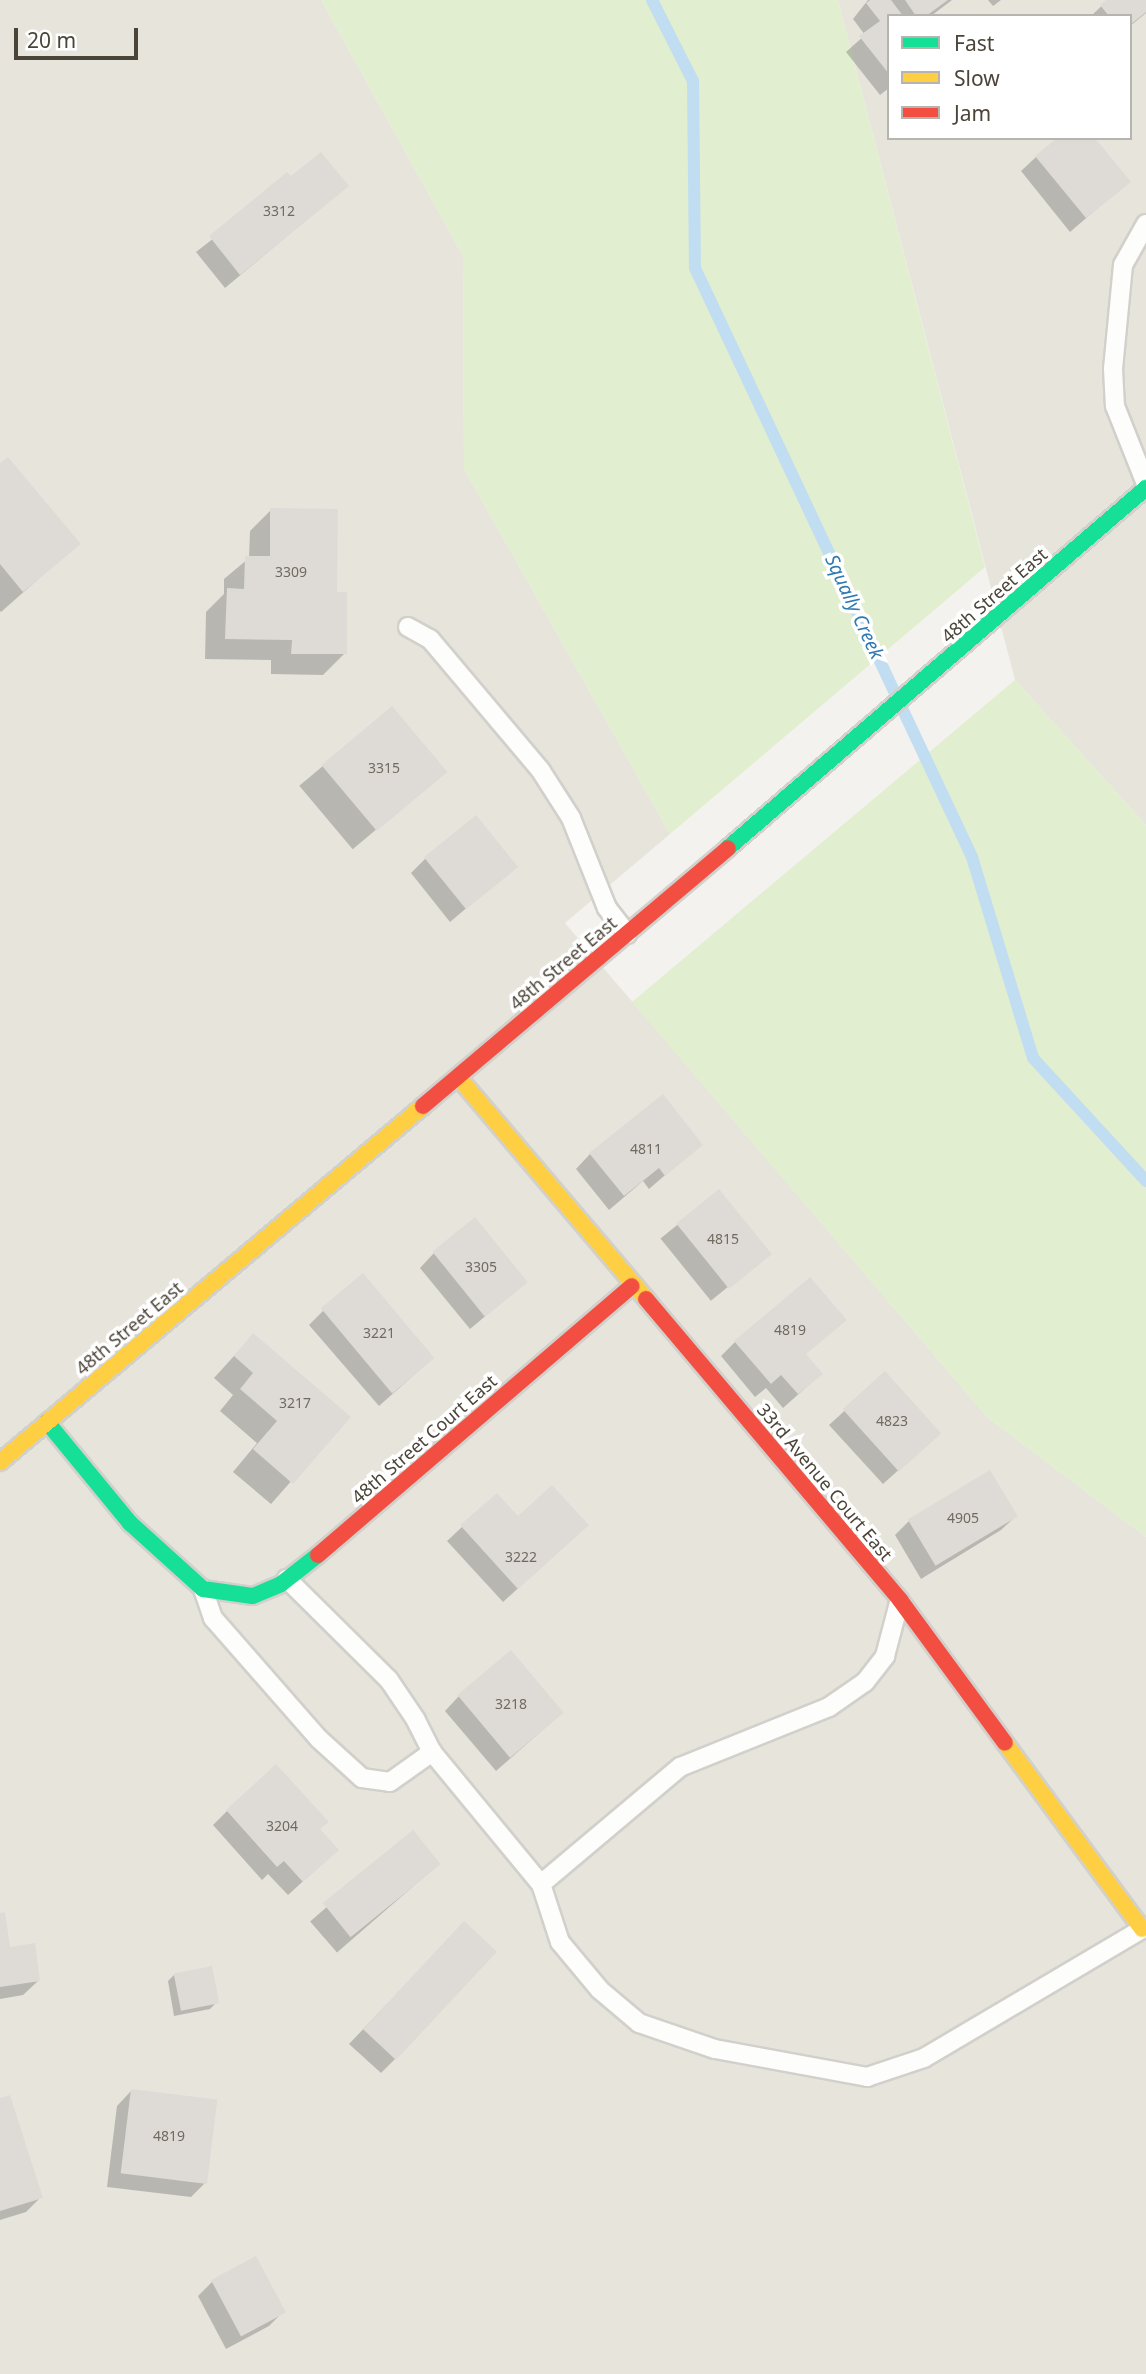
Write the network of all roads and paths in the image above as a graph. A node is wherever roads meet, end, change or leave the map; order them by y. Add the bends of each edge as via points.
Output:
1 (1146, 224) edge
2 (1146, 486) edge
3 (408, 627) dead end
4 (627, 934) junction
5 (458, 1077) junction
6 (632, 1286) junction
7 (47, 1422) junction
8 (0, 1462) edge
9 (287, 1579) junction
10 (203, 1589) junction
11 (900, 1600) junction
12 (432, 1752) junction
13 (541, 1884) junction
14 (1142, 1929) joint

1 - 2 lane via 1123,265 1113,369 1115,406
2 - 4 street, 48th Street East
3 - 4 lane via 430,639 541,771 571,818 607,908
4 - 5 street, 48th Street East
5 - 6 street, 33rd Avenue Court East
5 - 7 street, 48th Street East
6 - 9 street, 48th Street Court East
6 - 11 street, 33rd Avenue Court East
7 - 8 street, 48th Street East
7 - 10 street via 156,1551
9 - 10 street, 48th Street Court East via 253,1596
9 - 12 lane via 389,1680
10 - 12 lane via 213,1618 267,1683 362,1777 390,1782
11 - 13 lane via 885,1656 865,1682 829,1707 680,1767
11 - 14 street, 33rd Avenue Court East
12 - 13 lane
13 - 14 lane via 560,1942 600,1990 639,2023 715,2049 867,2077 924,2058

